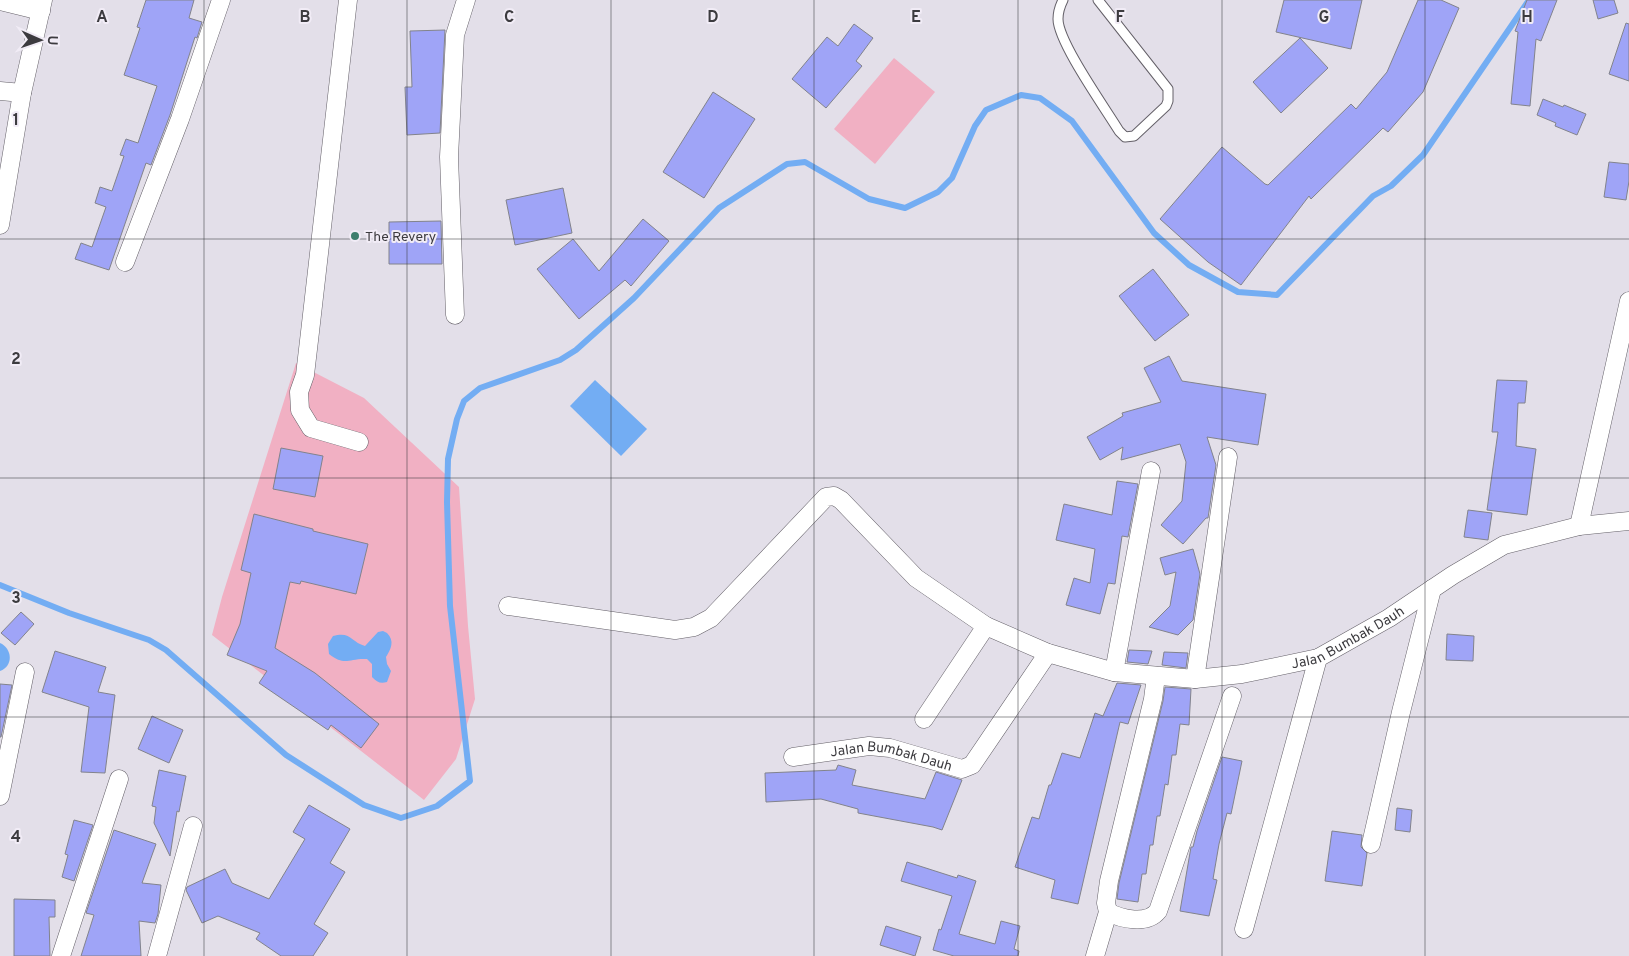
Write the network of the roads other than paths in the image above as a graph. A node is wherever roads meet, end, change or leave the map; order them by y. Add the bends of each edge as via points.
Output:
1 (221, 0) edge
2 (348, 0) edge
3 (466, 0) edge
4 (1063, 0) edge
5 (1098, 0) edge
6 (0, 2) edge
7 (42, 6) edge
8 (0, 91) edge
9 (22, 93) junction
10 (0, 225) edge
11 (125, 262) dead end
12 (1629, 302) edge
13 (455, 315) dead end
14 (359, 442) dead end
15 (1228, 457) dead end
16 (1151, 471) dead end
17 (1629, 522) edge
18 (1579, 526) junction
19 (1432, 589) junction
20 (508, 606) dead end
21 (986, 626) junction
22 (1048, 653) junction
23 (1318, 658) junction
24 (25, 672) dead end
25 (1114, 672) junction
26 (1156, 676) junction
27 (1195, 679) junction
28 (1232, 696) dead end
29 (924, 719) dead end
30 (793, 757) dead end
31 (119, 779) dead end
32 (0, 796) edge
33 (193, 826) dead end
34 (1371, 844) dead end
35 (1108, 912) junction
36 (1244, 929) dead end
37 (61, 956) edge
38 (157, 956) edge
39 (1095, 956) edge

1 - 11 street
2 - 14 street via 300,410 311,428
3 - 13 street via 455,35 449,157
4 - 5 lane via 1058,19 1062,36 1119,130 1125,136 1134,136 1166,106 1168,89
6 - 7 street
7 - 9 street
8 - 9 street
9 - 10 street
12 - 18 street
15 - 27 street
16 - 25 street
17 - 18 street, Jalan Bumbak Dauh
18 - 19 street, Jalan Bumbak Dauh via 1504,546
19 - 23 street, Jalan Bumbak Dauh via 1389,618
19 - 34 street
20 - 21 street, Jalan Bumbak Dauh via 675,630 694,627 711,618 826,497 834,496 916,578
21 - 22 street, Jalan Bumbak Dauh
21 - 29 street
22 - 25 street, Jalan Bumbak Dauh
22 - 30 street, Jalan Bumbak Dauh via 967,768 956,768 890,748 869,746
23 - 27 street, Jalan Bumbak Dauh via 1242,674
23 - 36 street
24 - 32 street
25 - 26 street, Jalan Bumbak Dauh
26 - 27 street, Jalan Bumbak Dauh
26 - 35 street via 1109,881
28 - 35 street via 1158,911 1155,916 1145,919
31 - 37 street
33 - 38 street
35 - 39 street

